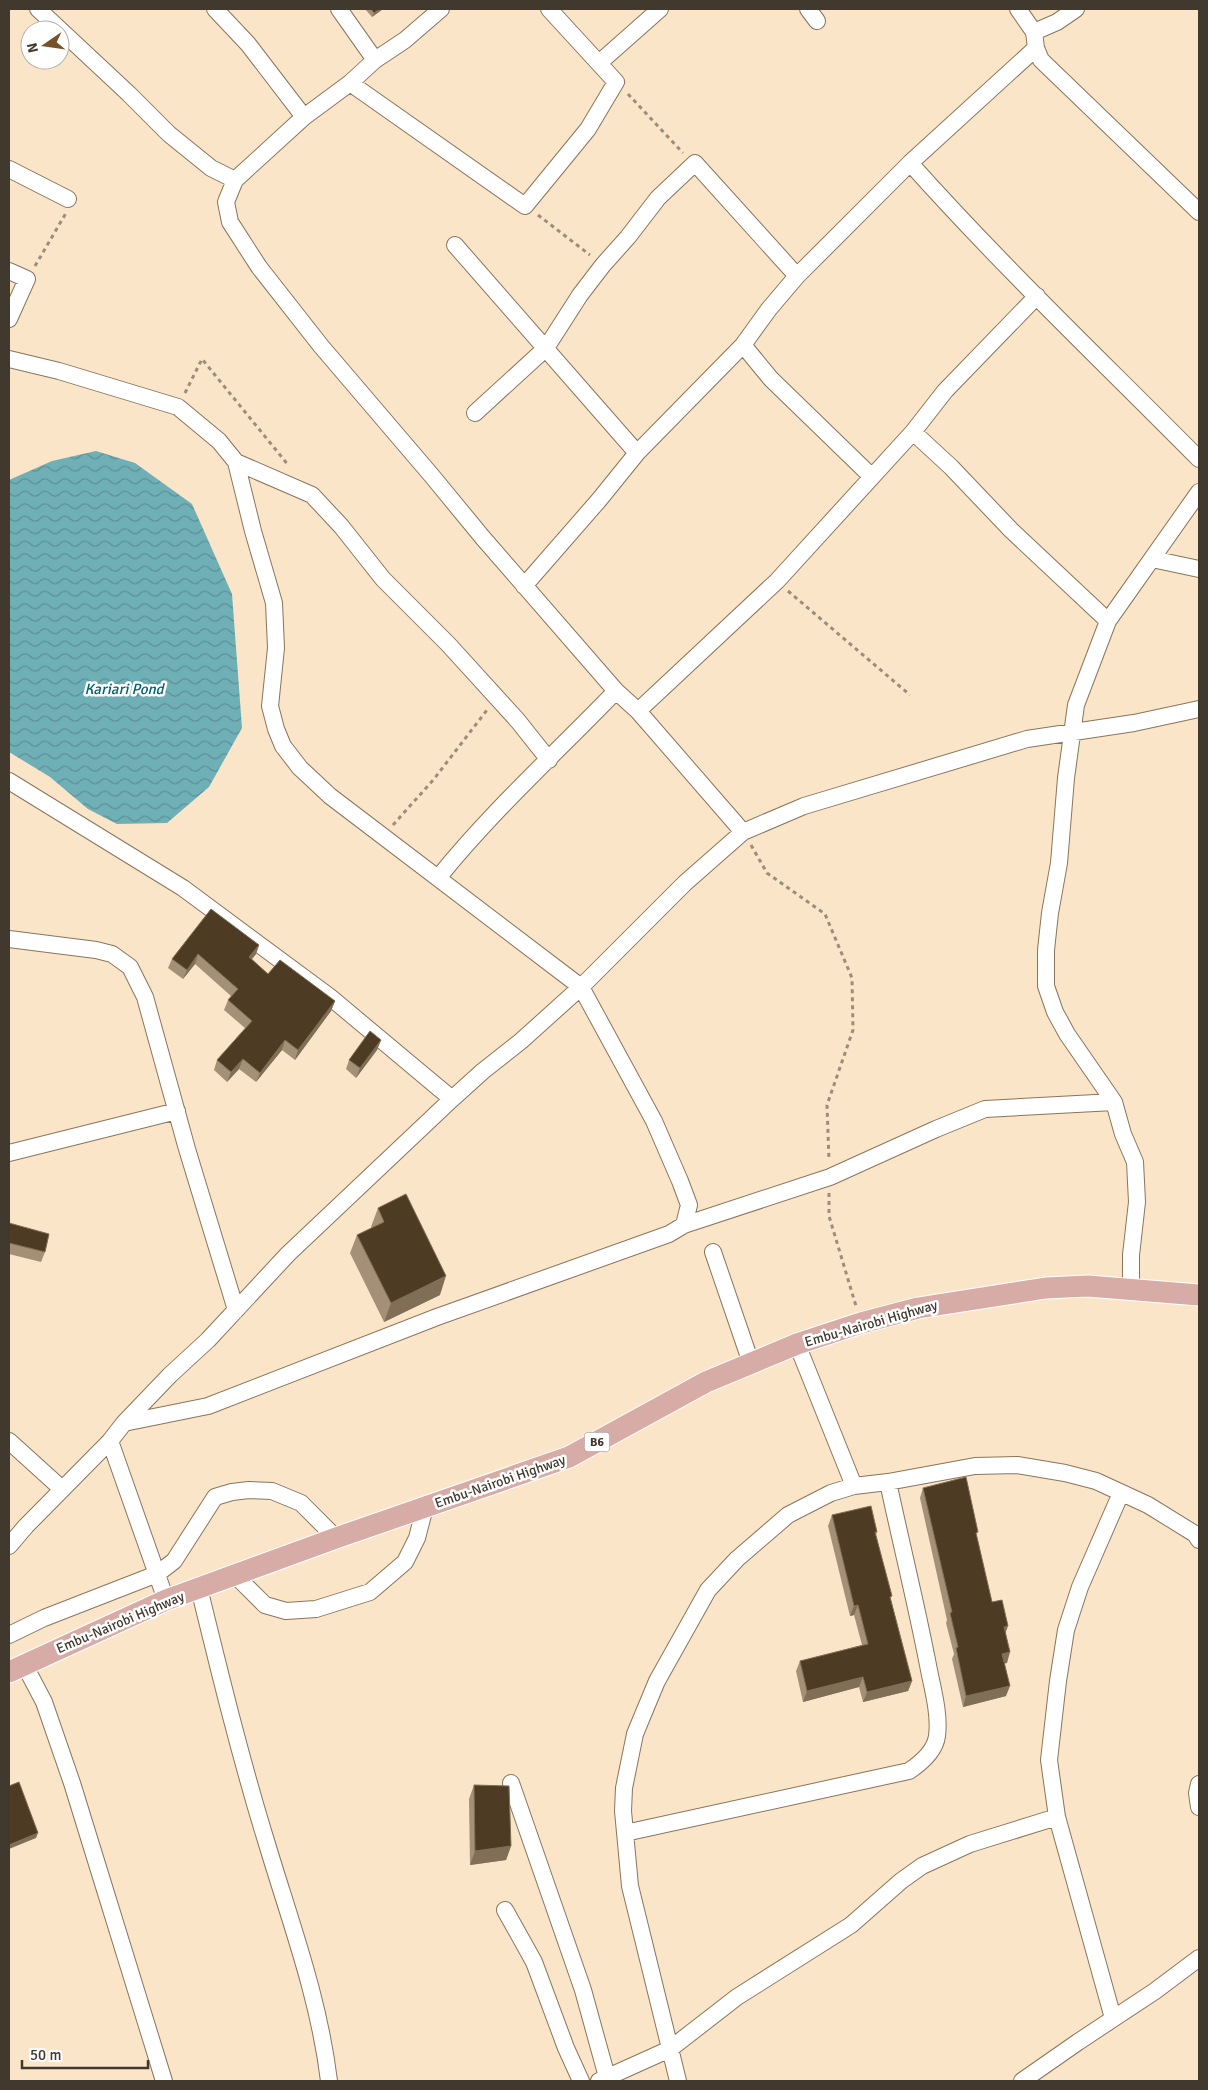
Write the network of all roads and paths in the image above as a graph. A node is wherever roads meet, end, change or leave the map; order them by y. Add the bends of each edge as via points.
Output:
1 (38, 9) edge
2 (215, 9) edge
3 (339, 9) edge
4 (441, 9) edge
5 (549, 9) edge
6 (660, 9) edge
7 (1018, 9) edge
8 (1076, 9) edge
9 (1035, 40) junction
10 (375, 60) junction
11 (599, 63) junction
12 (616, 82) junction
13 (350, 83) junction
14 (304, 118) junction
15 (695, 163) junction
16 (910, 163) junction
17 (9, 169) edge
18 (235, 180) junction
19 (68, 199) joint
20 (525, 206) junction
21 (1199, 212) edge
22 (455, 245) dead end
23 (603, 264) junction
24 (9, 271) edge
25 (797, 276) junction
26 (27, 279) junction
27 (1037, 296) junction
28 (9, 319) edge
29 (743, 345) junction
30 (546, 348) junction
31 (9, 359) edge
32 (178, 407) junction
33 (475, 412) dead end
34 (912, 432) junction
35 (637, 452) junction
36 (1199, 458) edge
37 (236, 462) junction
38 (294, 472) dead end
39 (871, 476) junction
40 (1199, 492) edge
41 (1152, 559) junction
42 (1199, 570) edge
43 (777, 580) junction
44 (524, 586) junction
45 (1108, 621) junction
46 (616, 691) junction
47 (910, 695) dead end
48 (497, 698) junction
49 (1199, 709) edge
50 (638, 711) junction
51 (1071, 733) junction
52 (549, 760) junction
53 (9, 780) edge
54 (743, 832) junction
55 (383, 837) junction
56 (438, 878) junction
57 (9, 939) edge
58 (581, 987) junction
59 (452, 1099) junction
60 (1114, 1102) junction
61 (177, 1111) junction
62 (9, 1154) edge
63 (830, 1176) junction
64 (684, 1225) junction
65 (712, 1252) dead end
66 (1131, 1288) junction
67 (1199, 1295) edge
68 (236, 1310) junction
69 (861, 1323) junction
70 (797, 1344) junction
71 (751, 1363) junction
72 (124, 1423) junction
73 (9, 1441) edge
74 (110, 1441) junction
75 (888, 1482) junction
76 (854, 1486) junction
77 (62, 1489) junction
78 (1122, 1493) junction
79 (425, 1507) junction
80 (336, 1538) junction
81 (1199, 1540) edge
82 (9, 1546) edge
83 (157, 1574) junction
84 (235, 1575) junction
85 (199, 1588) junction
86 (166, 1600) junction
87 (9, 1635) edge
88 (16, 1668) edge
89 (511, 1784) dead end
90 (1199, 1784) edge
91 (1199, 1807) edge
92 (1057, 1817) junction
93 (625, 1832) junction
94 (505, 1910) dead end
95 (1199, 1958) edge
96 (1113, 2018) junction
97 (670, 2049) junction
98 (603, 2079) edge
99 (164, 2081) edge
100 (329, 2081) edge
101 (581, 2081) edge
102 (678, 2081) edge
103 (1022, 2081) edge

1 - 18 street via 169,134 211,168
2 - 14 street via 248,44
3 - 10 street
4 - 10 street via 405,40
5 - 11 street
6 - 11 street
7 - 9 street
8 - 9 street
9 - 16 street
9 - 21 street via 1041,60
10 - 13 street
11 - 12 street
12 - 15 path
12 - 20 street via 588,129
13 - 14 street
13 - 20 street
14 - 18 street
15 - 23 street via 658,198
15 - 25 street
16 - 25 street
16 - 27 street
17 - 19 street
18 - 44 street via 226,202 230,222 259,267 321,346
19 - 26 path via 70,206
20 - 23 path
22 - 30 street
23 - 30 street
24 - 26 street
25 - 29 street
26 - 28 street
27 - 34 street via 945,391
27 - 36 street
29 - 35 street
29 - 39 street via 771,379
30 - 33 street
30 - 35 street
31 - 32 street
32 - 37 street via 219,441
32 - 38 path via 202,359
34 - 39 street
34 - 45 street
35 - 44 street
37 - 48 street via 312,495 383,579
37 - 55 street via 274,604 276,648 270,706 276,729 300,768
39 - 43 street
40 - 41 street
41 - 42 street
41 - 45 street
43 - 47 path
43 - 50 street
44 - 46 street
45 - 51 street via 1076,704
46 - 50 street
46 - 52 street
48 - 52 street
48 - 55 path via 434,779
49 - 51 street
50 - 54 street
51 - 54 street via 1027,739 965,756 804,806
51 - 60 street via 1059,863 1047,941 1046,986 1067,1034
52 - 56 street via 464,846
53 - 59 street via 183,888 330,997
54 - 58 street via 685,883
54 - 63 path via 767,873 826,914 852,978 853,1030 828,1105
55 - 56 street
56 - 58 street
57 - 61 street via 96,950 112,954 130,967 146,997
58 - 59 street
58 - 64 street via 654,1121 680,1181 689,1205
59 - 68 street via 288,1254
60 - 63 street via 985,1110
60 - 66 street via 1135,1162 1137,1202
61 - 62 street
61 - 68 street
63 - 64 street
63 - 69 path via 829,1216
64 - 72 street via 669,1234 208,1406
65 - 71 street
66 - 67 main road, Embu-Nairobi Highway / B6
66 - 69 main road, Embu-Nairobi Highway / B6 via 1088,1286 1005,1293 918,1308
68 - 72 street
69 - 70 main road, Embu-Nairobi Highway / B6
70 - 71 main road, Embu-Nairobi Highway / B6
70 - 76 street
71 - 79 main road, Embu-Nairobi Highway / B6 via 706,1382 569,1457
72 - 74 street
73 - 77 street
74 - 77 street
74 - 83 street
75 - 76 street
75 - 78 street via 975,1466 1017,1465 1096,1481
75 - 93 street via 936,1705 937,1737 930,1752 909,1771
76 - 93 street via 831,1493 788,1515 737,1559 708,1590 657,1681 635,1734 624,1788
77 - 82 street
78 - 81 street via 1148,1505 1195,1534
78 - 92 street via 1080,1587 1066,1630 1049,1760
79 - 80 main road, Embu-Nairobi Highway / B6
79 - 84 street via 417,1538 406,1562 370,1592 316,1609 286,1611 265,1605
80 - 83 street via 302,1504 272,1491 232,1492 216,1497 174,1561
80 - 84 main road, Embu-Nairobi Highway / B6
83 - 86 street
83 - 87 street
84 - 85 main road, Embu-Nairobi Highway / B6
85 - 86 main road, Embu-Nairobi Highway / B6
85 - 100 street via 248,1776 300,1945 324,2039
86 - 88 main road, Embu-Nairobi Highway / B6
88 - 99 street via 44,1702
89 - 98 street via 583,1990
90 - 91 street
92 - 96 street
92 - 97 street via 970,1844 922,1866 850,1925 737,1997
93 - 97 street via 630,1886
94 - 101 street via 534,1962
95 - 96 street
96 - 103 street
97 - 98 street
97 - 102 street

